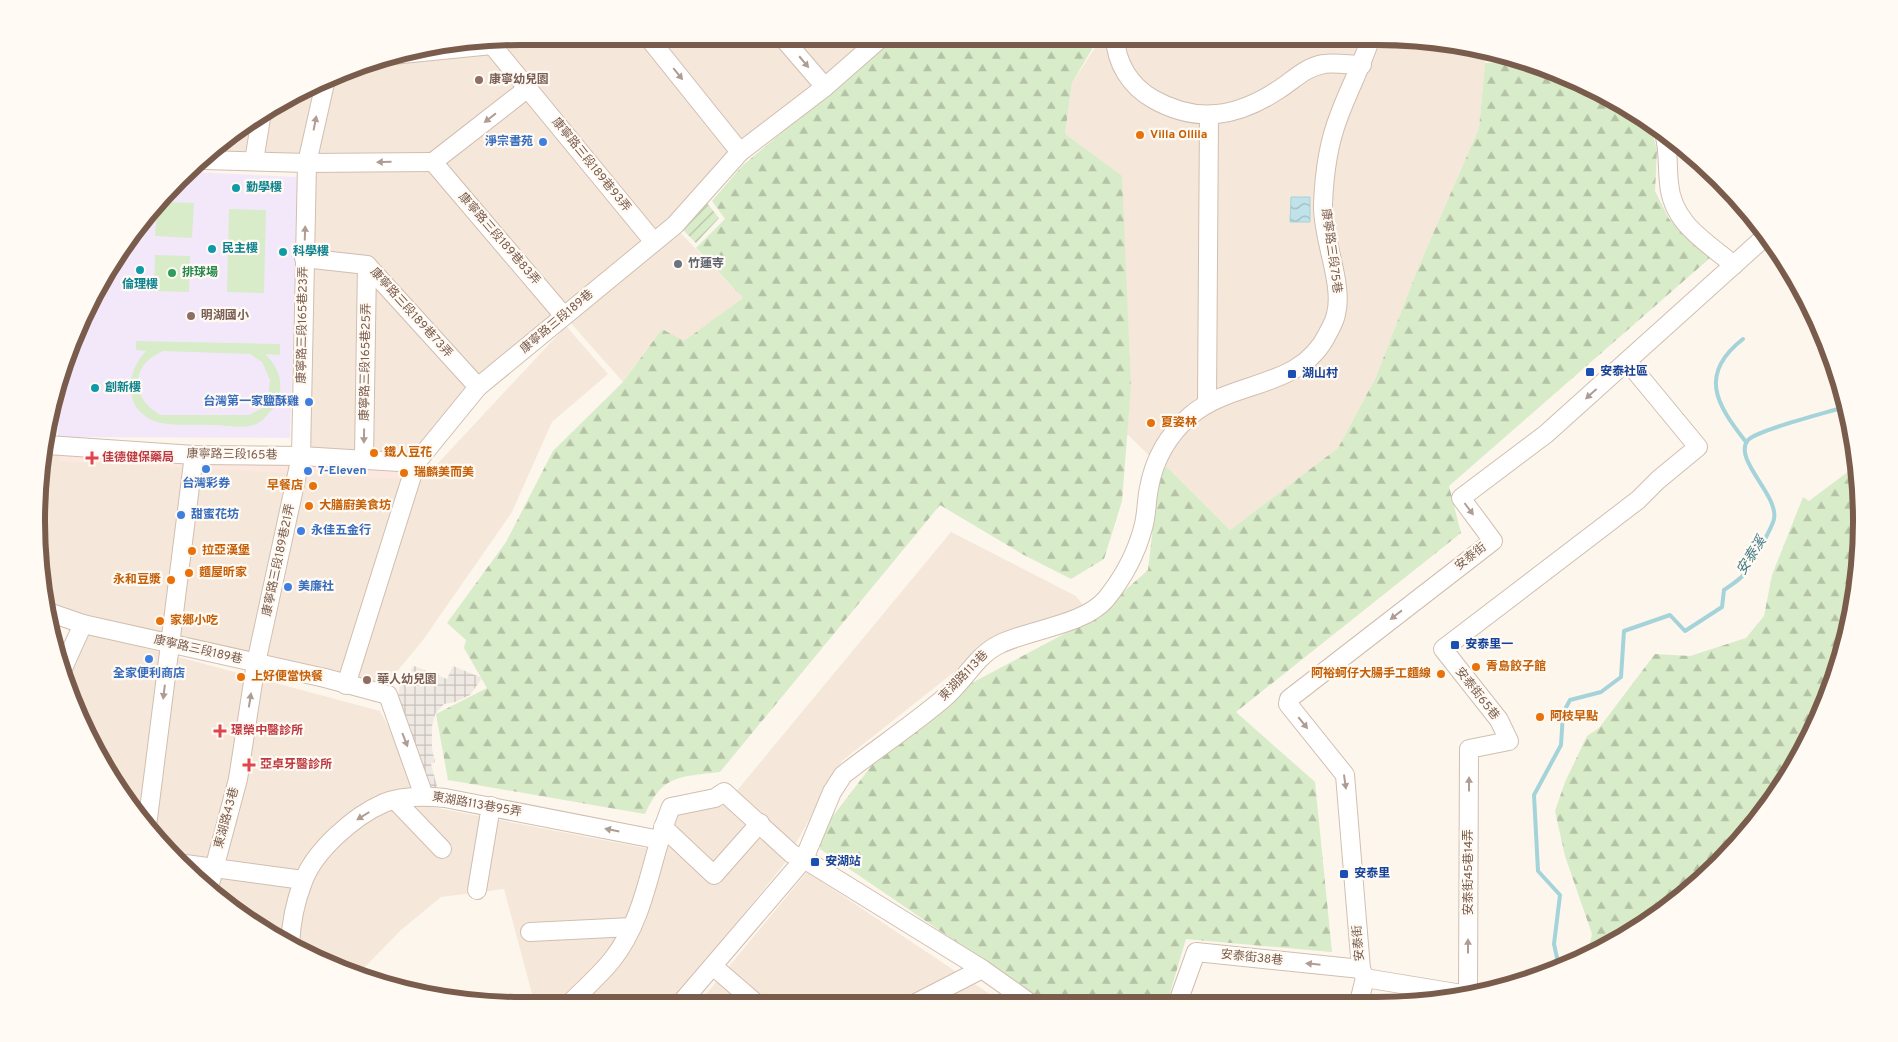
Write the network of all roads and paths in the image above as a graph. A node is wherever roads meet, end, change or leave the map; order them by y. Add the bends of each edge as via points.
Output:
1 (654, 45) edge
2 (790, 45) edge
3 (873, 45) edge
4 (1116, 45) edge
5 (1368, 45) edge
6 (498, 46) edge
7 (1362, 65) junction
8 (825, 87) junction
9 (324, 88) edge
10 (528, 88) junction
11 (1208, 116) junction
12 (260, 123) edge
13 (1666, 142) edge
14 (740, 152) junction
15 (210, 160) edge
16 (254, 161) junction
17 (433, 162) junction
18 (307, 163) junction
19 (1761, 240) edge
20 (654, 242) junction
21 (304, 258) junction
22 (367, 265) junction
23 (1734, 265) junction
24 (564, 316) junction
25 (1627, 362) junction
26 (478, 387) junction
27 (1208, 404) junction
28 (51, 445) edge
29 (194, 455) junction
30 (301, 456) junction
31 (364, 459) junction
32 (416, 463) junction
33 (1154, 465) joint
34 (54, 614) edge
35 (83, 624) junction
36 (170, 643) junction
37 (66, 661) edge
38 (256, 663) junction
39 (346, 685) junction
40 (1469, 749) joint
41 (424, 796) junction
42 (396, 801) junction
43 (491, 806) junction
44 (148, 817) edge
45 (760, 823) junction
46 (661, 833) junction
47 (442, 849) dead end
48 (804, 859) junction
49 (196, 869) edge
50 (211, 876) edge
51 (303, 880) junction
52 (477, 890) dead end
53 (632, 927) junction
54 (530, 932) dead end
55 (290, 937) edge
56 (714, 967) junction
57 (982, 969) junction
58 (1363, 974) junction
59 (1468, 988) edge
60 (1450, 991) edge
61 (576, 997) edge
62 (686, 997) edge
63 (749, 997) edge
64 (928, 997) edge
65 (1022, 997) edge
66 (1180, 997) edge
67 (1360, 997) edge

1 -> 14 street
2 -> 8 street
3 - 8 street, 康寧路三段189巷
4 - 11 street via 1121,66 1146,95 1168,108
5 - 7 street, 康寧路三段75巷
6 - 10 street, 康寧路三段189巷93弄
7 - 11 street via 1325,64 1299,73 1279,90 1249,106
7 - 27 street, 康寧路三段75巷 via 1338,117 1325,171 1323,209 1338,296 1336,315 1322,347 1306,363 1281,377
8 - 14 street, 康寧路三段189巷
18 -> 9 street, 康寧路三段165巷23弄
10 -> 17 street
10 - 20 street, 康寧路三段189巷93弄
11 - 27 street
12 - 16 street
13 - 23 street via 1671,198 1678,216
14 - 20 street, 康寧路三段189巷 via 675,225
15 - 16 street
16 - 18 street
17 -> 18 street
17 - 24 street, 康寧路三段189巷83弄
21 -> 18 street, 康寧路三段165巷23弄
19 - 23 street, 安泰街
20 - 24 street, 康寧路三段189巷
21 - 22 street, 康寧路三段189巷73弄
21 - 30 street, 康寧路三段165巷23弄
22 - 26 street, 康寧路三段189巷73弄
22 -> 31 street, 康寧路三段165巷25弄
23 - 25 street, 安泰街
24 - 26 street, 康寧路三段189巷
25 - 40 street, 安泰街65巷 via 1698,447 1638,500 1442,649 1499,720 1509,741
25 -> 58 street, 安泰街 via 1546,434 1460,498 1493,540 1289,699 1288,704 1345,775
26 - 32 street, 康寧路三段189巷
27 - 33 street, 康寧路三段75巷 via 1175,430
28 - 29 street, 康寧路三段165巷
29 - 30 street, 康寧路三段165巷
29 - 36 street
30 - 31 street, 康寧路三段165巷
30 - 38 street, 康寧路三段189巷21弄
31 - 32 street, 康寧路三段165巷
32 - 39 street, 康寧路三段189巷
33 - 48 street, 東湖路113巷 via 1137,549 1104,602 1084,615 986,651 946,698 843,775 832,792
34 - 35 street, 康寧路三段189巷
35 - 36 street, 康寧路三段189巷
35 - 37 street
36 - 38 street, 康寧路三段189巷
36 -> 44 street
38 - 39 street, 康寧路三段189巷
50 -> 38 street, 東湖路43巷 via 238,779
39 -> 41 street, 康寧路三段189巷 via 388,695
59 -> 40 street, 安泰街45巷14弄
41 - 42 street, 東湖路113巷95弄
41 - 43 street, 東湖路113巷95弄
42 - 47 street
42 -> 51 street, 東湖路113巷95弄 via 386,802 340,832
46 -> 43 street, 東湖路113巷95弄
43 - 52 street
45 - 46 street via 724,792 715,798 671,807
45 - 46 street via 714,875
45 - 48 street via 792,854
46 - 53 street via 647,890
48 - 56 street, 東湖路113巷
48 - 57 street
49 - 50 street
50 - 51 street
51 - 55 street, 東湖路113巷95弄 via 291,922
53 - 54 street
53 - 61 street via 612,960
56 - 62 street, 東湖路113巷
56 - 63 street
57 - 64 street
57 - 65 street
58 - 60 street
58 -> 66 street, 安泰街38巷 via 1196,952
58 - 67 street, 安泰街

